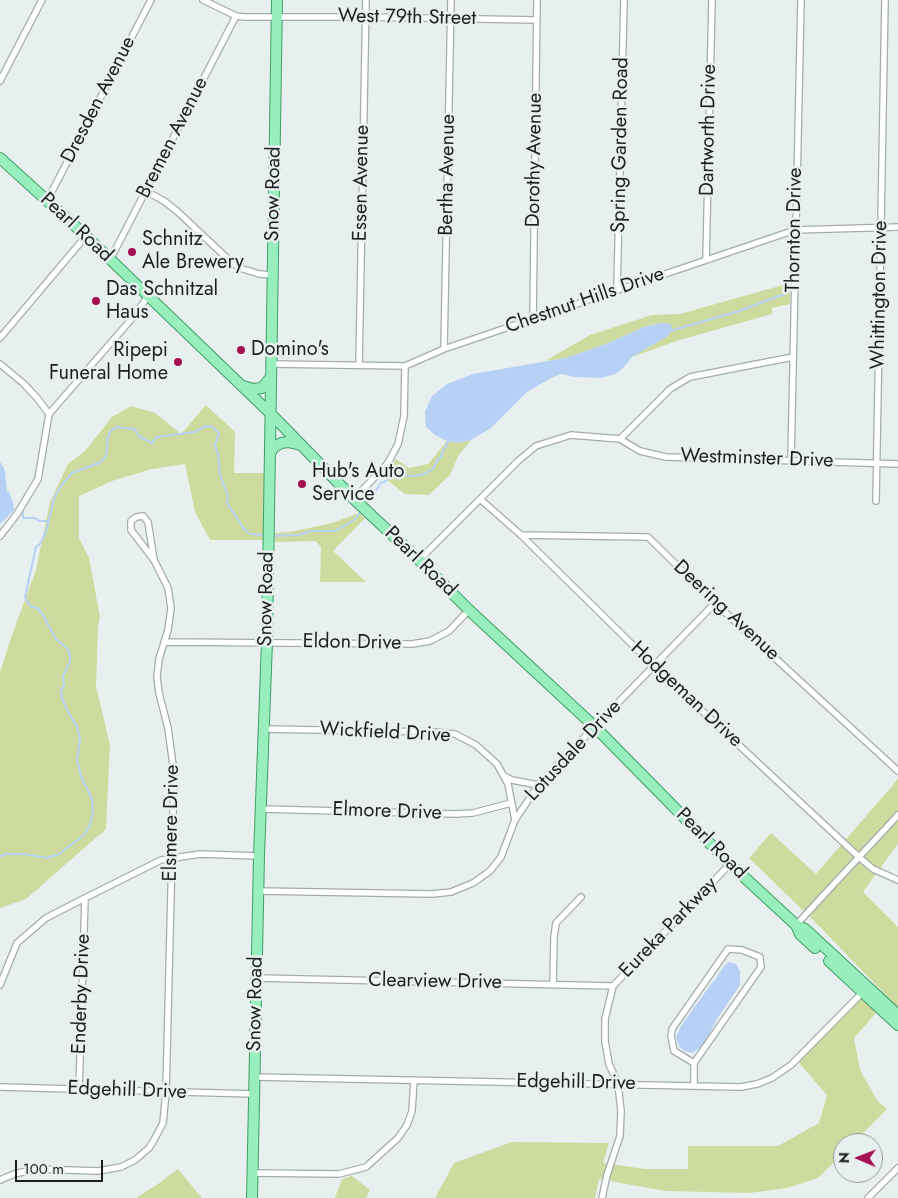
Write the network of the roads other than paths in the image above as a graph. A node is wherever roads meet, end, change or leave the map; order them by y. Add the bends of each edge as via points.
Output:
1 (42, 0) edge
2 (151, 0) edge
3 (203, 0) edge
4 (278, 0) edge
5 (366, 0) edge
6 (451, 0) edge
7 (538, 0) edge
8 (624, 0) edge
9 (712, 0) edge
10 (801, 0) edge
11 (886, 0) edge
12 (236, 16) junction
13 (277, 16) junction
14 (365, 17) junction
15 (451, 19) junction
16 (537, 20) junction
17 (0, 81) edge
18 (0, 158) edge
19 (146, 191) junction
20 (47, 201) junction
21 (898, 226) edge
22 (882, 227) junction
23 (795, 230) junction
24 (86, 236) junction
25 (110, 260) junction
26 (706, 260) junction
27 (272, 275) junction
28 (617, 289) junction
29 (148, 296) junction
30 (533, 320) junction
31 (0, 338) edge
32 (444, 349) junction
33 (793, 357) junction
34 (0, 364) edge
35 (271, 364) junction
36 (359, 365) junction
37 (405, 366) junction
38 (271, 377) junction
39 (241, 386) junction
40 (49, 414) junction
41 (270, 414) junction
42 (620, 439) junction
43 (302, 446) junction
44 (270, 454) junction
45 (791, 459) junction
46 (877, 463) junction
47 (898, 464) edge
48 (480, 500) junction
49 (876, 500) dead end
50 (361, 506) junction
51 (521, 535) junction
52 (0, 536) edge
53 (154, 560) junction
54 (419, 560) junction
55 (715, 603) junction
56 (469, 610) junction
57 (164, 642) junction
58 (267, 642) junction
59 (654, 666) junction
60 (595, 727) junction
61 (263, 729) junction
62 (898, 771) edge
63 (504, 776) junction
64 (538, 785) junction
65 (511, 803) junction
66 (262, 809) junction
67 (898, 816) edge
68 (515, 820) junction
69 (259, 856) junction
70 (172, 858) junction
71 (860, 858) junction
72 (730, 864) junction
73 (898, 880) edge
74 (258, 891) junction
75 (581, 897) dead end
76 (85, 898) junction
77 (796, 925) junction
78 (257, 978) junction
79 (0, 985) edge
80 (553, 985) junction
81 (614, 986) junction
82 (862, 993) junction
83 (898, 1015) edge
84 (898, 1025) edge
85 (694, 1063) junction
86 (254, 1078) junction
87 (414, 1080) junction
88 (618, 1084) junction
89 (694, 1086) junction
90 (0, 1087) edge
91 (79, 1090) junction
92 (166, 1092) junction
93 (254, 1094) junction
94 (898, 1168) edge
95 (252, 1173) junction
96 (0, 1180) edge
97 (252, 1198) edge
98 (602, 1198) edge
99 (868, 1198) edge

1 - 17 street
2 - 20 street, Dresden Avenue
3 - 12 street
4 - 13 main road, Snow Road
5 - 14 street, Essen Avenue
6 - 15 street, Bertha Avenue
7 - 16 street, Dorothy Avenue
8 - 28 street, Spring Garden Road
9 - 26 street, Dartworth Drive
10 - 23 street, Thornton Drive
11 - 22 street, Whittington Drive
12 - 13 street, West 79th Street
12 - 19 street, Bremen Avenue
13 - 14 street, West 79th Street
13 - 27 main road, Snow Road
14 - 15 street, West 79th Street
14 - 36 street, Essen Avenue
15 - 16 street, West 79th Street
15 - 32 street, Bertha Avenue
16 - 30 street, Dorothy Avenue
18 - 20 main road, Pearl Road
19 - 25 street, Bremen Avenue
19 - 27 street via 178,212 240,268
20 - 24 main road, Pearl Road
21 - 22 street, Chestnut Hills Drive
22 - 23 street, Chestnut Hills Drive
22 - 46 street, Whittington Drive
23 - 26 street, Chestnut Hills Drive
23 - 33 street, Thornton Drive
24 - 25 main road, Pearl Road
24 - 31 street
25 - 29 main road, Pearl Road
26 - 28 street, Chestnut Hills Drive
27 - 35 main road, Snow Road
28 - 30 street, Chestnut Hills Drive
29 - 39 main road, Pearl Road
29 - 40 street
30 - 32 street, Chestnut Hills Drive
32 - 37 street, Chestnut Hills Drive
33 - 42 street via 690,377 670,389
33 - 45 street, Thornton Drive
34 - 40 street via 23,383
35 - 36 street, Chestnut Hills Drive
35 - 38 main road, Snow Road
36 - 37 street, Chestnut Hills Drive
37 - 50 street via 404,416 398,444
38 - 39 main road via 258,389
38 - 41 main road, Snow Road
39 - 41 main road, Pearl Road
40 - 52 street via 38,479
41 - 43 main road, Pearl Road
41 - 44 main road, Snow Road
42 - 45 street, Westminster Drive via 640,450 666,457
42 - 48 street via 571,435 536,446
43 - 44 main road via 285,442 277,445
43 - 50 main road, Pearl Road
44 - 58 main road, Snow Road
45 - 46 street, Westminster Drive
46 - 47 street, Westminster Drive
46 - 49 street, Whittington Drive
48 - 51 street, Hodgeman Drive
48 - 54 street
50 - 54 main road, Pearl Road
51 - 55 street, Deering Avenue via 648,537
51 - 59 street, Hodgeman Drive
53 - 53 street, Elsmere Drive via 131,530 131,522 136,517 143,516 148,522
53 - 57 street, Elsmere Drive via 170,598 170,618
54 - 56 main road, Pearl Road
55 - 59 street, Lotusdale Drive
55 - 62 street, Deering Avenue
56 - 58 street, Eldon Drive via 449,631 430,641 412,644
56 - 60 main road, Pearl Road
57 - 58 street, Eldon Drive
57 - 70 street, Elsmere Drive via 157,677 173,760
58 - 61 main road, Snow Road
59 - 60 street, Lotusdale Drive
59 - 71 street, Hodgeman Drive
60 - 64 street, Lotusdale Drive
60 - 72 main road, Pearl Road
61 - 63 street, Wickfield Drive via 455,734 476,745 497,764
61 - 66 main road, Snow Road
63 - 64 street
63 - 65 street, Wickfield Drive
64 - 68 street, Lotusdale Drive
65 - 66 street, Elmore Drive via 456,814
65 - 68 street, Wickfield Drive
66 - 69 main road, Snow Road
67 - 71 street
68 - 74 street, Lotusdale Drive via 501,857 490,871 473,883 451,892
69 - 70 street via 200,854
69 - 74 main road, Snow Road
70 - 76 street via 161,860
70 - 92 street, Elsmere Drive
71 - 73 street, Hodgeman Drive via 873,869
71 - 77 street
72 - 77 main road, Pearl Road
72 - 81 street, Eureka Parkway
74 - 78 main road, Snow Road
75 - 80 street via 556,923
76 - 79 street via 46,918 17,943
76 - 91 street, Enderby Drive
77 - 82 main road, Pearl Road via 800,934
77 - 83 main road, Pearl Road via 805,929
78 - 80 street, Clearview Drive
78 - 86 main road, Snow Road
80 - 81 street, Clearview Drive
81 - 88 street, Eureka Parkway via 605,1019 605,1041 609,1064
82 - 84 main road, Pearl Road
82 - 89 street, Edgehill Drive via 791,1065 772,1078 741,1087
85 - 85 street via 674,1050 670,1036 672,1029 728,949 760,957 761,967
85 - 89 street
86 - 87 street, Edgehill Drive
86 - 93 main road, Snow Road
87 - 88 street, Edgehill Drive
87 - 95 street via 412,1111 407,1125 398,1138 366,1167 339,1174
88 - 89 street, Edgehill Drive
88 - 98 street, Eureka Parkway via 620,1136 606,1175
90 - 91 street, Edgehill Drive
91 - 92 street, Edgehill Drive
92 - 93 street, Edgehill Drive
92 - 96 street, Elsmere Drive via 159,1132 149,1148 128,1164 105,1171 36,1169
93 - 95 main road, Snow Road
94 - 99 street
95 - 97 main road, Snow Road

